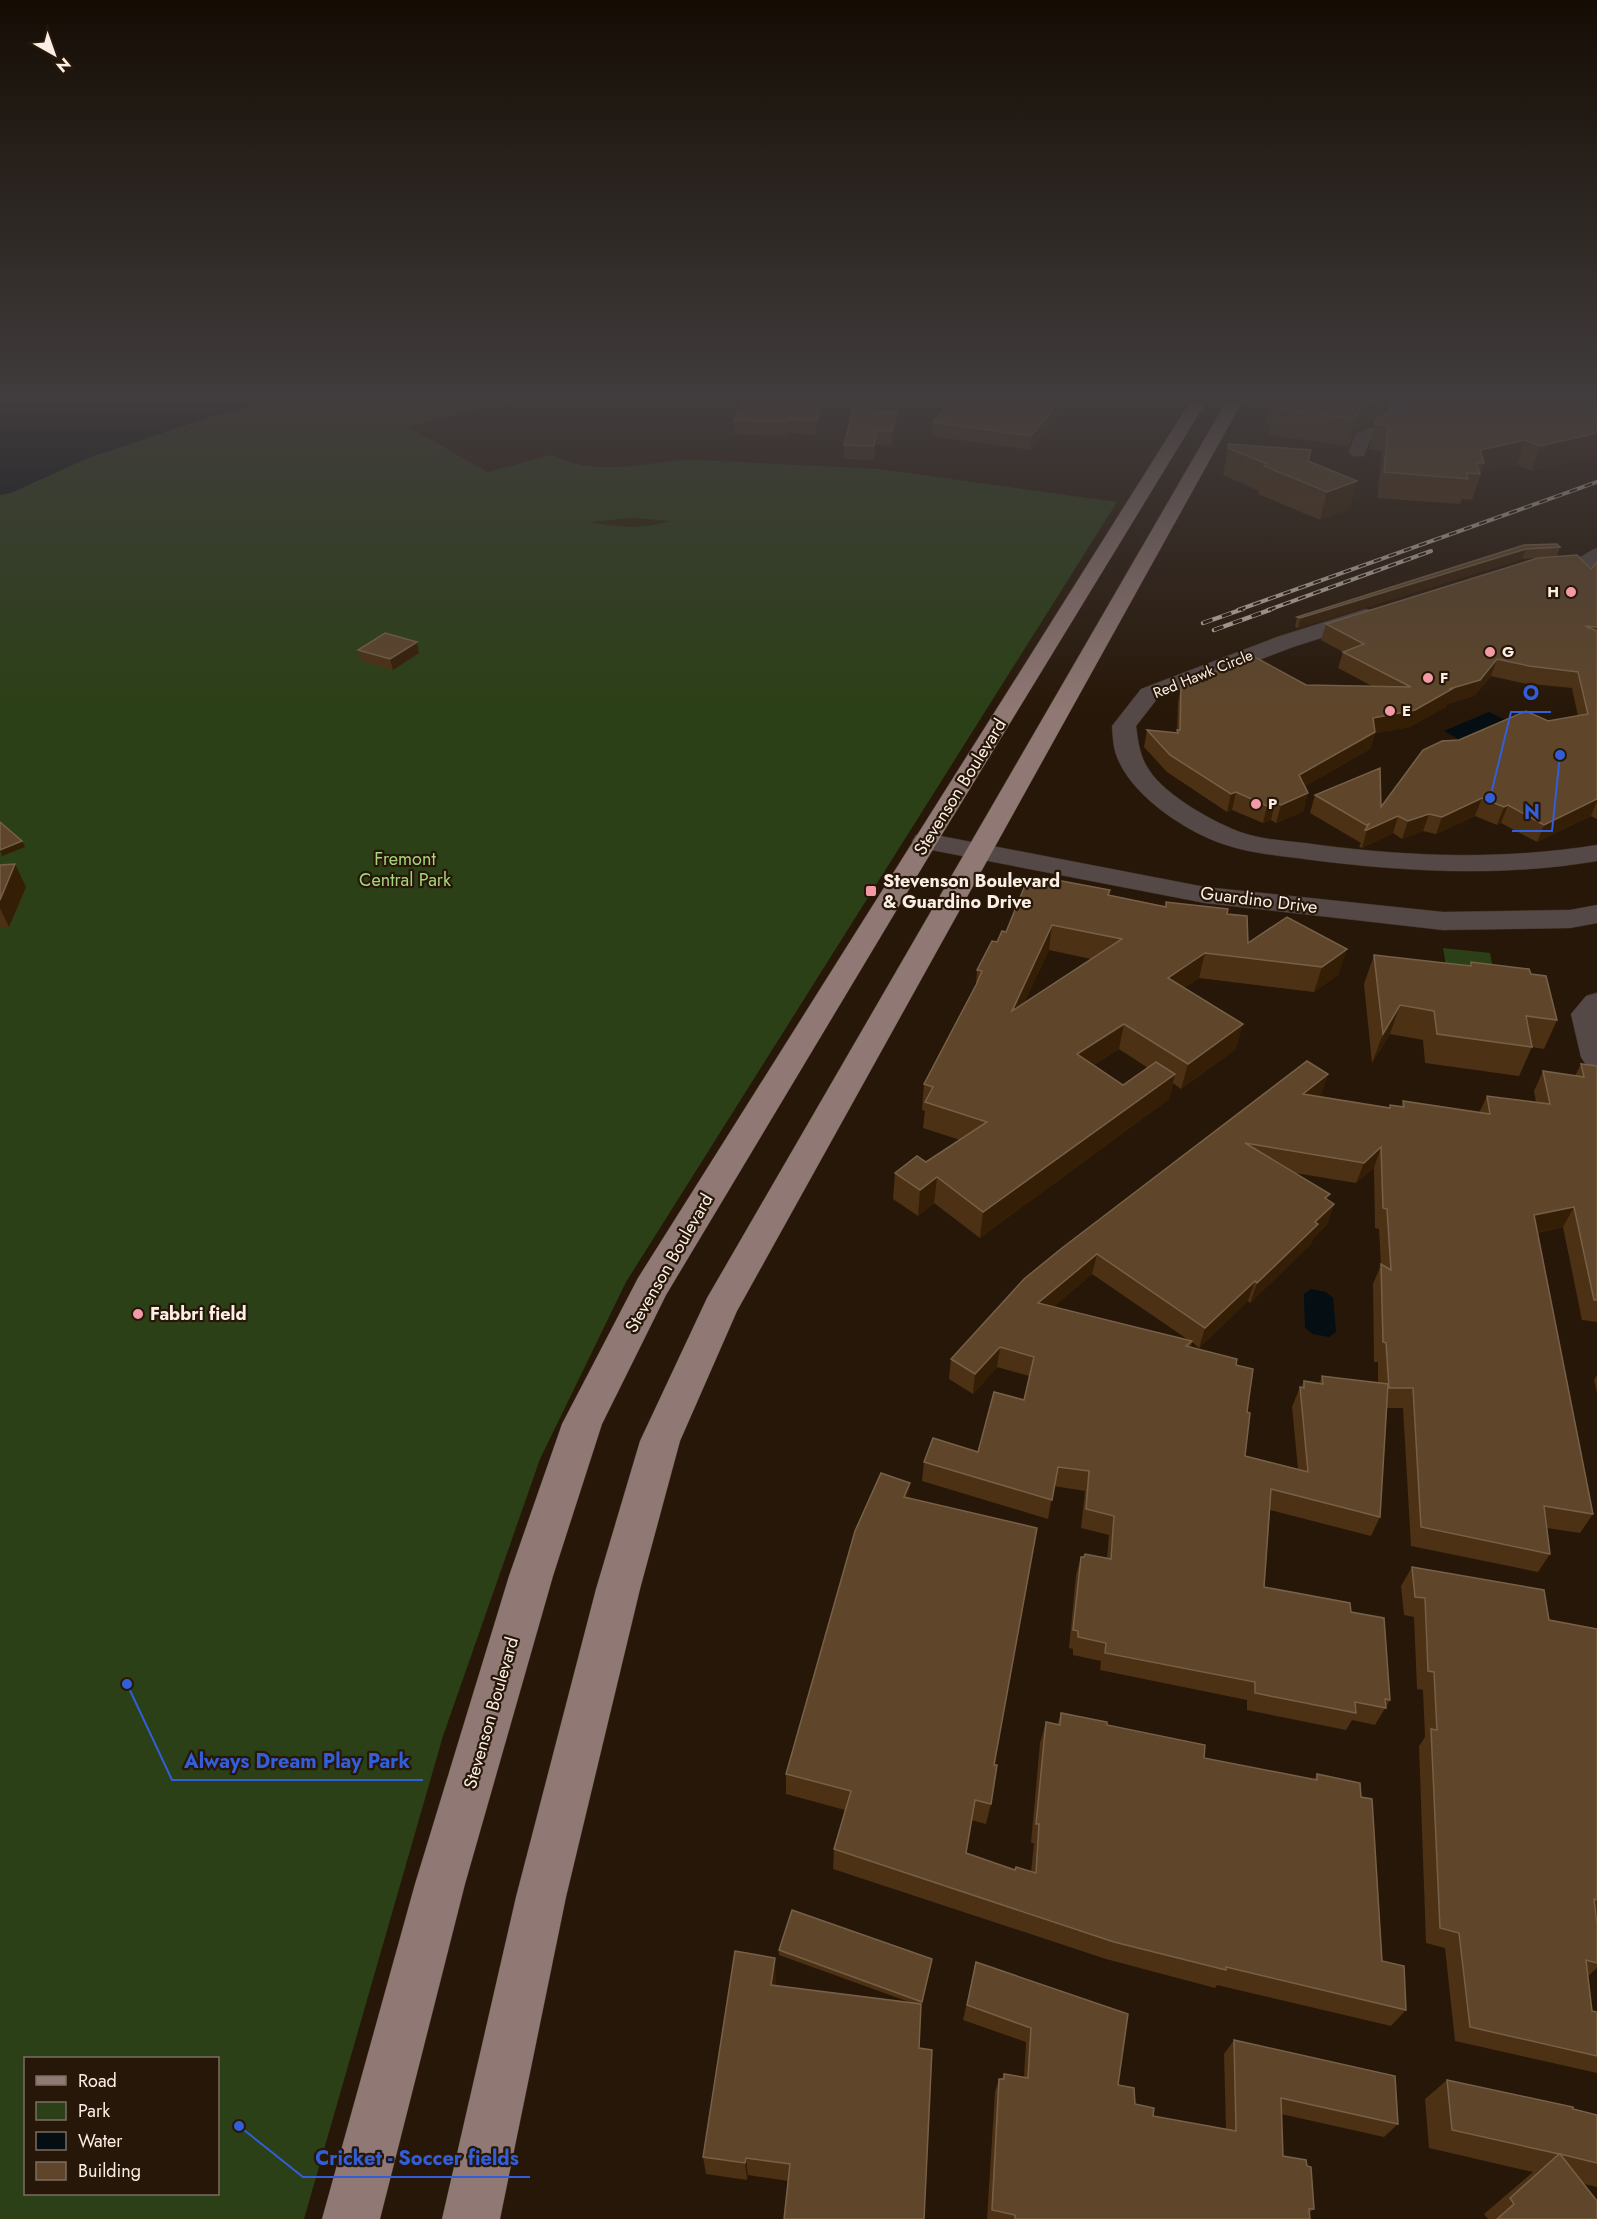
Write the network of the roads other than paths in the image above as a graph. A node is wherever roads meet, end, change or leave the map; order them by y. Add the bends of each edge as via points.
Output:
1 (1134, 506) edge
2 (1178, 506) edge
3 (1597, 554) edge
4 (1520, 568) edge
5 (1387, 610) edge
6 (925, 841) junction
7 (979, 852) junction
8 (1597, 853) edge
9 (1597, 914) edge
10 (1597, 1003) edge
11 (1597, 1057) edge
12 (351, 2219) edge
13 (471, 2219) edge

1 - 6 main road, Stevenson Boulevard
2 - 7 main road
3 - 4 street via 1586,563
5 - 8 street, Red Hawk Circle via 1285,642 1149,694 1124,726 1125,748 1132,765 1145,784 1202,824 1235,840 1264,846 1434,863 1504,862
6 - 7 street, Guardino Drive
6 - 12 main road, Stevenson Boulevard via 651,1288 582,1424 531,1576 440,1884
7 - 9 street, Guardino Drive via 1205,895 1443,921 1570,919
7 - 13 main road via 720,1308 660,1441 618,1589 541,1897
10 - 11 street via 1586,1014

